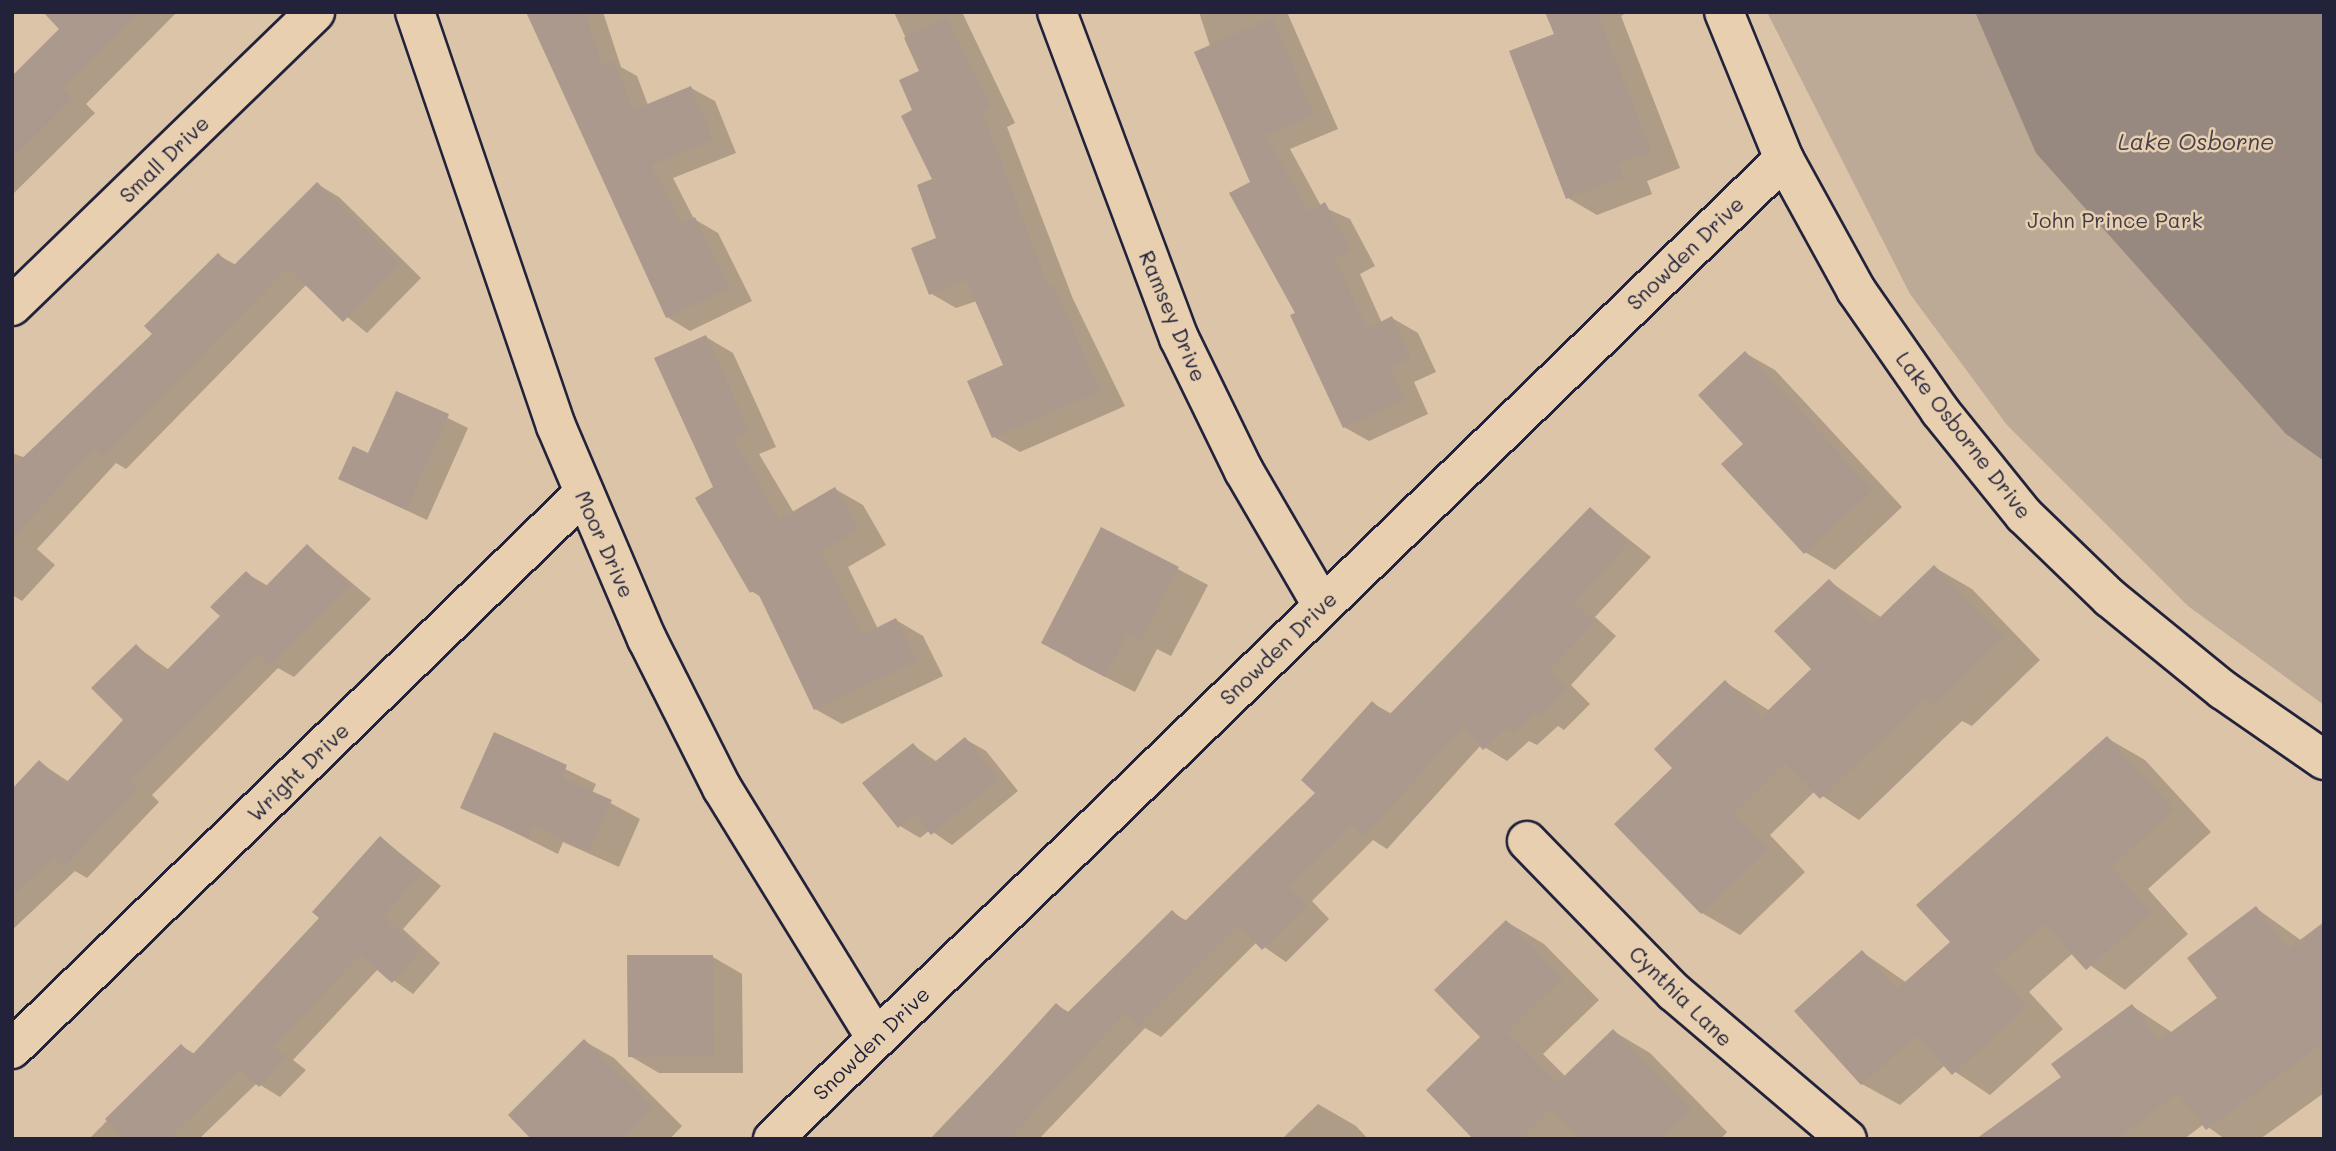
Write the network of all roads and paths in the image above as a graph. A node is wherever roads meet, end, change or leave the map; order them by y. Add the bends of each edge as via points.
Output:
1 (315, 12) edge
2 (415, 12) edge
3 (1057, 12) edge
4 (1724, 12) edge
5 (1784, 159) junction
6 (12, 306) edge
7 (583, 494) junction
8 (1322, 606) junction
9 (2324, 761) edge
10 (1527, 841) dead end
11 (876, 1038) junction
12 (12, 1049) edge
13 (773, 1139) edge
14 (1847, 1139) edge

1 - 6 street, Small Drive
2 - 7 street, Moor Drive
3 - 8 street, Ramsey Drive via 1179,338 1244,471
4 - 5 street, Lake Osborne Drive
5 - 8 street, Snowden Drive
5 - 9 street, Lake Osborne Drive via 1856,290 1940,411 2024,515 2110,598 2222,690
7 - 11 street, Moor Drive via 722,788
7 - 12 street, Wright Drive
8 - 11 street, Snowden Drive
10 - 14 street, Cynthia Lane via 1674,992
11 - 13 street, Snowden Drive

